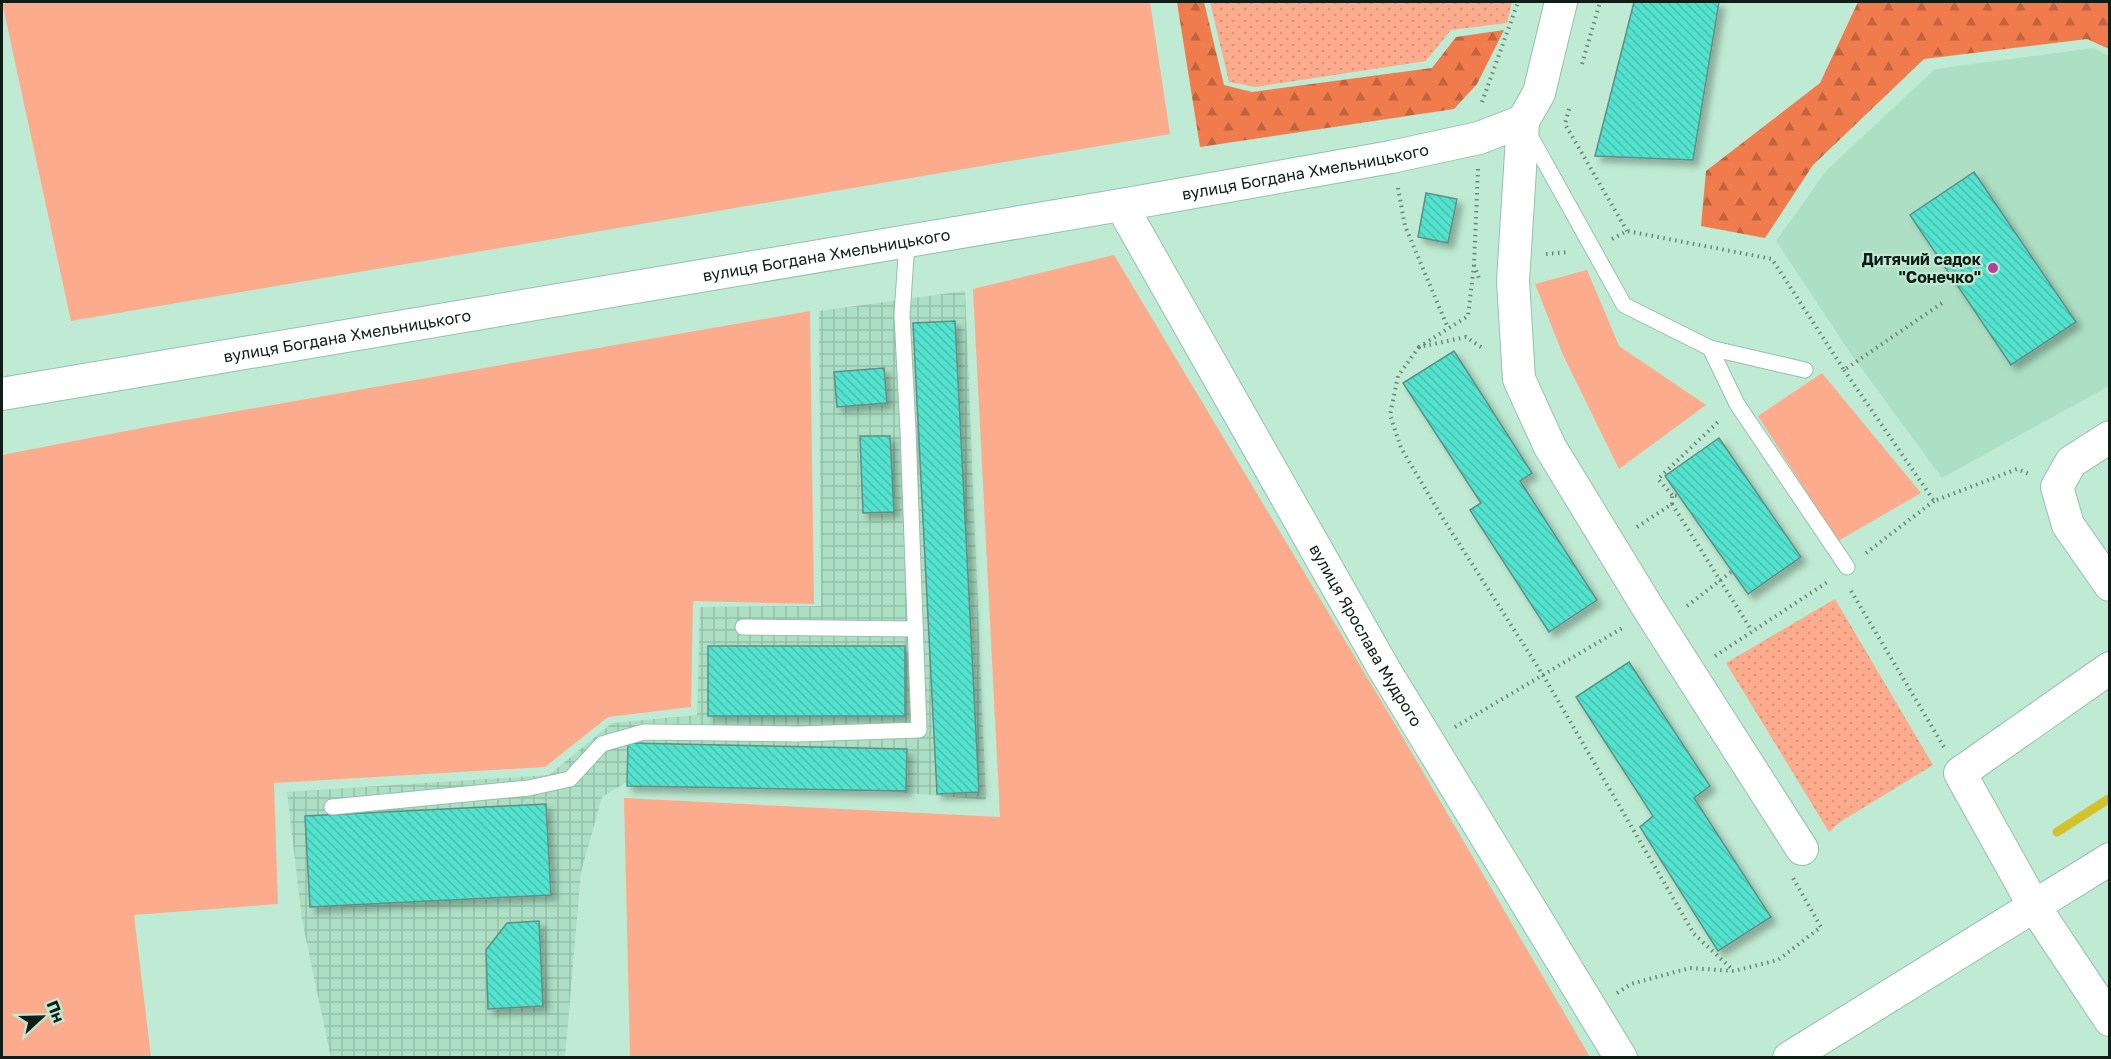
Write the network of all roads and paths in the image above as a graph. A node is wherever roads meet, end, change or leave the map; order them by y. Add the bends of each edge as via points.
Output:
1 (1518, 2) edge
2 (1561, 2) edge
3 (1600, 2) edge
4 (1581, 68) dead end
5 (1571, 102) dead end
6 (1523, 121) junction
7 (1479, 138) junction
8 (1391, 157) junction
9 (1121, 205) junction
10 (907, 242) junction
11 (1592, 250) junction
12 (1516, 257) junction
13 (1474, 265) dead end
14 (1945, 301) dead end
15 (1448, 328) junction
16 (1419, 346) junction
17 (1710, 348) junction
18 (1493, 355) dead end
19 (1805, 370) dead end
20 (1844, 370) junction
21 (2, 394) edge
22 (1737, 404) junction
23 (2109, 437) edge
24 (2057, 487) junction
25 (1672, 495) junction
26 (1679, 496) dead end
27 (1934, 501) junction
28 (1672, 504) junction
29 (1632, 517) dead end
30 (1637, 526) junction
31 (1644, 536) dead end
32 (1844, 570) junction
33 (1731, 572) dead end
34 (1721, 581) junction
35 (2109, 585) edge
36 (1650, 611) junction
37 (1693, 616) dead end
38 (743, 627) dead end
39 (915, 629) junction
40 (1752, 631) junction
41 (2109, 668) edge
42 (1689, 672) junction
43 (1543, 675) junction
44 (1429, 743) junction
45 (1960, 773) junction
46 (332, 807) dead end
47 (2109, 859) edge
48 (1795, 860) joint
49 (2034, 906) junction
50 (1734, 971) junction
51 (1591, 1008) junction
52 (2109, 1020) edge
53 (1622, 1058) edge
54 (1789, 1058) edge

1 - 7 path via 1479,109
2 - 6 street via 1539,93
3 - 4 path
5 - 20 path via 1565,124 1627,231 1772,259
6 - 7 street, вулиця Богдана Хмельницького
6 - 11 lane
6 - 12 street
7 - 8 street, вулиця Богдана Хмельницького
8 - 9 street, вулиця Богдана Хмельницького
8 - 15 path via 1405,226
9 - 10 street, вулиця Богдана Хмельницького
9 - 44 street, вулиця Ярослава Мудрого
10 - 21 street, вулиця Богдана Хмельницького
10 - 39 lane via 902,315
11 - 12 path
11 - 17 lane via 1624,305
12 - 36 street via 1513,281 1519,379 1550,447
13 - 15 path via 1468,316
14 - 20 path
15 - 16 path
16 - 18 path via 1466,337
16 - 43 path via 1398,376 1390,415 1401,448
17 - 19 lane
17 - 22 lane
20 - 27 path
22 - 25 path via 1658,479
22 - 32 lane
23 - 24 street via 2071,462
24 - 27 path via 2017,469
24 - 35 street via 2068,525
25 - 26 path
25 - 28 path
27 - 32 path
28 - 30 path
28 - 34 path
29 - 30 path
30 - 31 path
32 - 40 path
32 - 45 path
33 - 34 path
34 - 37 path via 1687,606
34 - 40 path
36 - 42 street
36 - 43 path
38 - 39 lane
39 - 46 lane via 919,730 799,734 644,732 602,744 570,779 529,788
40 - 42 path
41 - 45 street
42 - 48 street
43 - 44 path
43 - 50 path via 1694,934
44 - 51 street, вулиця Ярослава Мудрого
45 - 49 street
47 - 49 street
48 - 50 path via 1821,927 1778,960
49 - 52 street
49 - 54 street
50 - 51 path via 1690,968 1631,984
51 - 53 street, вулиця Ярослава Мудрого

